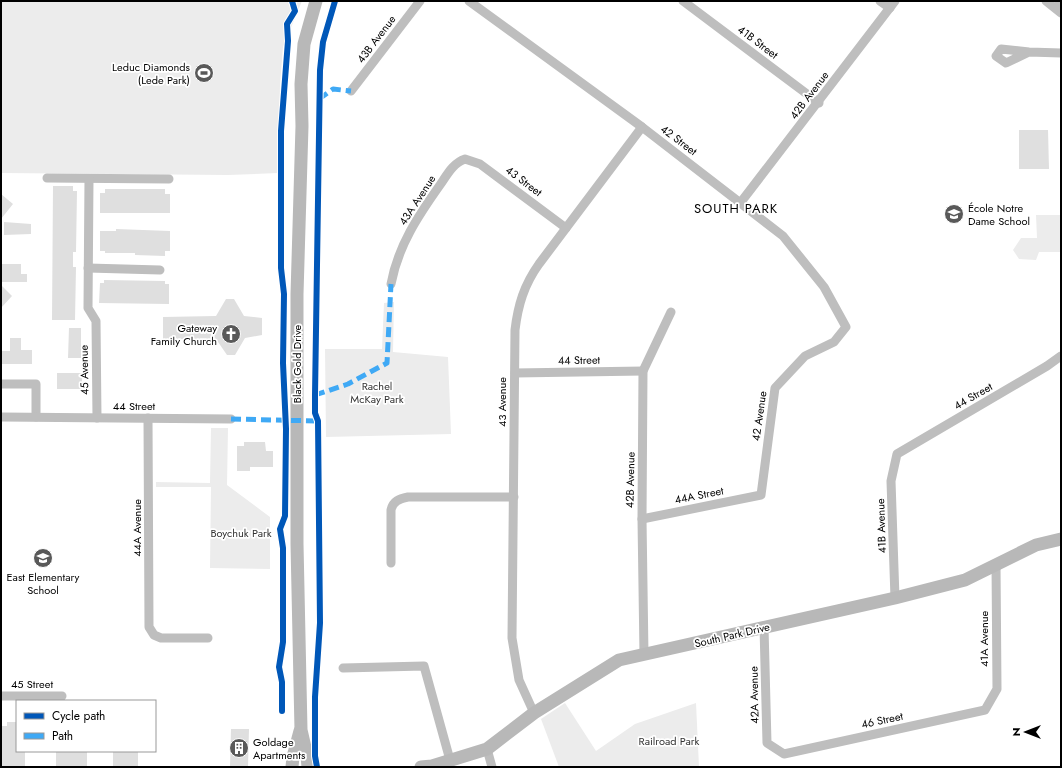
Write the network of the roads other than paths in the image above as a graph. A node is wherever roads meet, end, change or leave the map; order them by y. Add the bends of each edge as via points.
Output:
1 (316, 1) edge
2 (420, 1) edge
3 (469, 1) edge
4 (683, 1) edge
5 (880, 1) edge
6 (1046, 1) edge
7 (1059, 1) edge
8 (892, 4) edge
9 (1061, 8) edge
10 (1061, 13) edge
11 (1029, 52) dead end
12 (1061, 53) edge
13 (351, 91) dead end
14 (818, 103) junction
15 (642, 127) junction
16 (465, 159) joint
17 (47, 178) dead end
18 (89, 179) junction
19 (169, 179) dead end
20 (741, 202) junction
21 (566, 228) junction
22 (88, 268) junction
23 (160, 270) dead end
24 (391, 284) dead end
25 (671, 312) dead end
26 (846, 326) joint
27 (1061, 356) edge
28 (643, 371) junction
29 (514, 373) junction
30 (1, 384) edge
31 (1, 417) edge
32 (36, 417) junction
33 (97, 418) junction
34 (148, 418) junction
35 (231, 419) dead end
36 (897, 454) joint
37 (761, 495) joint
38 (514, 497) junction
39 (642, 519) junction
40 (1061, 539) edge
41 (391, 563) dead end
42 (996, 564) junction
43 (895, 598) junction
44 (764, 627) junction
45 (208, 638) dead end
46 (644, 655) junction
47 (343, 668) dead end
48 (1, 696) edge
49 (62, 696) dead end
50 (985, 710) joint
51 (534, 713) junction
52 (301, 730) junction
53 (487, 749) junction
54 (784, 754) joint
55 (450, 760) junction
56 (292, 767) edge
57 (308, 767) edge
58 (421, 767) edge
59 (492, 767) edge

1 - 52 main road, Black Gold Drive via 304,44 300,84 302,126 297,294 297,544
2 - 13 street, 43B Avenue
3 - 15 street, 42 Street
4 - 14 street, 41B Street
5 - 8 street
6 - 10 street
7 - 9 street
8 - 14 street, 42B Avenue
11 - 12 street
14 - 20 street, 42B Avenue
15 - 20 street, 42 Street
15 - 21 street, 43 Avenue
16 - 21 street, 43 Street via 480,164
16 - 24 street, 43A Avenue via 454,166 410,228
17 - 18 street
18 - 19 street
18 - 22 street
20 - 26 street, 42 Street via 783,236 824,287
21 - 29 street, 43 Avenue via 532,273 520,298 515,330
22 - 23 street
22 - 33 street, 45 Avenue via 88,308 96,321
25 - 28 street, 42B Avenue
26 - 37 street, 42 Avenue via 834,342 806,356 775,388
27 - 36 street, 44 Street
28 - 29 street, 44 Street
28 - 39 street, 42B Avenue
29 - 38 street, 43 Avenue
30 - 32 street via 36,384
31 - 32 street, 44 Street
32 - 33 street, 44 Street
33 - 34 street, 44 Street
34 - 35 street, 44 Street
34 - 45 street, 44A Avenue via 149,627 154,635 161,638
36 - 43 street, 41B Avenue via 891,481
37 - 39 street, 44A Street
38 - 41 street via 408,497 395,502 391,510
38 - 51 street, 43 Avenue via 512,638 519,680
39 - 46 street, 42B Avenue
40 - 42 main road, South Park Drive via 1036,544
42 - 43 main road, South Park Drive via 965,580
42 - 50 street, 41A Avenue via 997,689
43 - 44 main road, South Park Drive
44 - 46 main road, South Park Drive
44 - 54 street, 42A Avenue via 767,743
46 - 51 main road, South Park Drive via 619,660
47 - 55 street via 424,666
48 - 49 street, 45 Street
50 - 54 street, 46 Street
51 - 53 main road, South Park Drive
52 - 56 main road, Black Gold Drive
52 - 57 main road, Black Gold Drive
53 - 55 main road, South Park Drive
53 - 59 street
55 - 58 main road, South Park Drive

